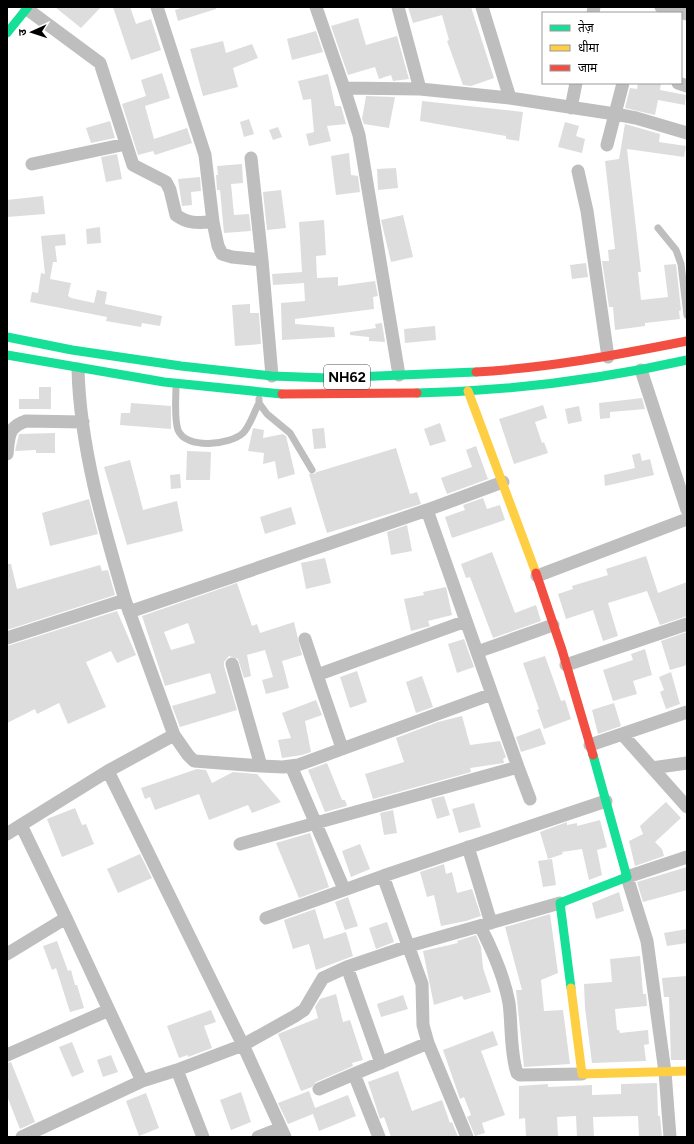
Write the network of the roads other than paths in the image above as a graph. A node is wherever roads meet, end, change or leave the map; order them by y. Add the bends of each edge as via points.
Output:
1 (157, 7) edge
2 (316, 7) edge
3 (398, 7) edge
4 (482, 7) edge
5 (661, 7) edge
6 (27, 8) edge
7 (684, 12) edge
8 (7, 33) edge
9 (576, 84) edge
10 (623, 84) edge
11 (344, 88) junction
12 (420, 89) junction
13 (510, 98) junction
14 (571, 108) junction
15 (614, 114) junction
16 (687, 133) edge
17 (126, 144) junction
18 (608, 145) dead end
19 (252, 158) dead end
20 (32, 164) dead end
21 (578, 171) dead end
22 (213, 222) junction
23 (658, 228) dead end
24 (262, 260) junction
25 (687, 315) edge
26 (7, 337) edge
27 (687, 341) edge
28 (7, 356) edge
29 (608, 357) junction
30 (687, 360) edge
31 (78, 368) junction
32 (641, 370) junction
33 (399, 375) junction
34 (272, 376) junction
35 (176, 383) junction
36 (468, 391) junction
37 (260, 392) junction
38 (259, 403) junction
39 (83, 422) junction
40 (7, 454) edge
41 (312, 470) dead end
42 (503, 482) junction
43 (427, 510) junction
44 (687, 510) edge
45 (687, 519) edge
46 (537, 576) junction
47 (127, 606) junction
48 (466, 621) junction
49 (687, 624) edge
50 (553, 625) junction
51 (7, 638) edge
52 (305, 639) dead end
53 (477, 652) junction
54 (232, 664) dead end
55 (566, 665) junction
56 (317, 675) junction
57 (492, 694) junction
58 (687, 712) edge
59 (622, 734) junction
60 (174, 735) junction
61 (590, 745) junction
62 (342, 748) junction
63 (687, 763) edge
64 (261, 766) junction
65 (291, 766) junction
66 (518, 767) junction
67 (652, 768) junction
68 (108, 771) junction
69 (530, 799) dead end
70 (606, 801) junction
71 (687, 807) edge
72 (317, 823) junction
73 (21, 825) junction
74 (7, 834) edge
75 (240, 844) dead end
76 (468, 847) junction
77 (687, 857) edge
78 (383, 876) junction
79 (627, 876) junction
80 (344, 889) junction
81 (560, 903) junction
82 (66, 918) junction
83 (266, 918) dead end
84 (486, 924) junction
85 (409, 946) junction
86 (7, 954) edge
87 (347, 967) junction
88 (109, 1010) junction
89 (428, 1043) junction
90 (243, 1045) junction
91 (7, 1055) edge
92 (381, 1063) junction
93 (177, 1070) junction
94 (687, 1071) edge
95 (665, 1072) junction
96 (354, 1074) junction
97 (582, 1074) junction
98 (142, 1081) junction
99 (319, 1089) dead end
100 (283, 1132) edge
101 (22, 1137) edge
102 (203, 1137) edge
103 (258, 1137) edge
104 (379, 1137) edge
105 (467, 1137) edge
106 (670, 1137) edge

1 - 22 street via 205,156
2 - 11 street
3 - 12 street
4 - 13 street
5 - 7 street
6 - 8 main road
6 - 17 street via 100,63
9 - 14 street
10 - 15 street
11 - 12 street
11 - 33 street via 359,135
12 - 13 street
13 - 14 street
14 - 15 street
15 - 16 street
15 - 18 street
17 - 20 street
17 - 22 street via 133,165 166,182 176,215 184,221 194,223
19 - 24 street
21 - 29 street via 587,211
22 - 24 street via 222,254
23 - 25 lane via 676,250 681,264
24 - 34 street
26 - 34 main road, NH62 via 72,350
27 - 29 main road, NH62
28 - 31 main road, NH62
29 - 33 main road, NH62 via 512,370
30 - 32 main road, NH62
31 - 35 main road, NH62
31 - 39 street
32 - 36 main road, NH62 via 569,382
32 - 44 street
33 - 34 main road, NH62 via 328,378
35 - 37 main road, NH62
35 - 38 lane via 178,430 183,437 193,442 220,444 233,439 243,432
36 - 37 main road, NH62 via 322,395
36 - 42 main road
37 - 38 lane
38 - 41 lane via 267,414 290,433
39 - 40 street via 26,420 18,423 10,431
39 - 47 street via 104,527
42 - 43 street
42 - 46 main road
43 - 47 street
43 - 48 street
45 - 46 street
46 - 50 main road
47 - 51 street
47 - 60 street
48 - 53 street
48 - 56 street
49 - 55 street
50 - 53 street
50 - 55 main road
52 - 56 street
53 - 57 street
54 - 64 street
55 - 61 main road
56 - 62 street
57 - 62 street
57 - 66 street
58 - 59 street
59 - 61 street
59 - 67 street
60 - 64 street via 194,761
60 - 68 street
61 - 70 main road
62 - 65 street
63 - 67 street
64 - 65 street
65 - 72 street
66 - 69 street
66 - 72 street
67 - 71 street
68 - 73 street
68 - 90 street
70 - 76 street
70 - 79 main road
72 - 75 street
72 - 80 street
73 - 74 street
73 - 82 street
76 - 78 street
76 - 84 street
77 - 79 street
78 - 80 street
78 - 85 street
79 - 81 main road
79 - 95 street via 647,941
80 - 83 street
81 - 84 street
81 - 97 main road
82 - 86 street
82 - 88 street
84 - 85 street
84 - 97 street via 508,1002 517,1073 520,1076
85 - 87 street
85 - 89 street via 422,984 423,1025
87 - 90 street via 322,978 304,1010
87 - 92 street
88 - 91 street
88 - 98 street
89 - 92 street
89 - 105 street
90 - 93 street
90 - 100 street
92 - 96 street
93 - 98 street
93 - 102 street
94 - 95 main road
95 - 97 main road
95 - 106 street
96 - 99 street
96 - 104 street
98 - 101 street
100 - 103 street

